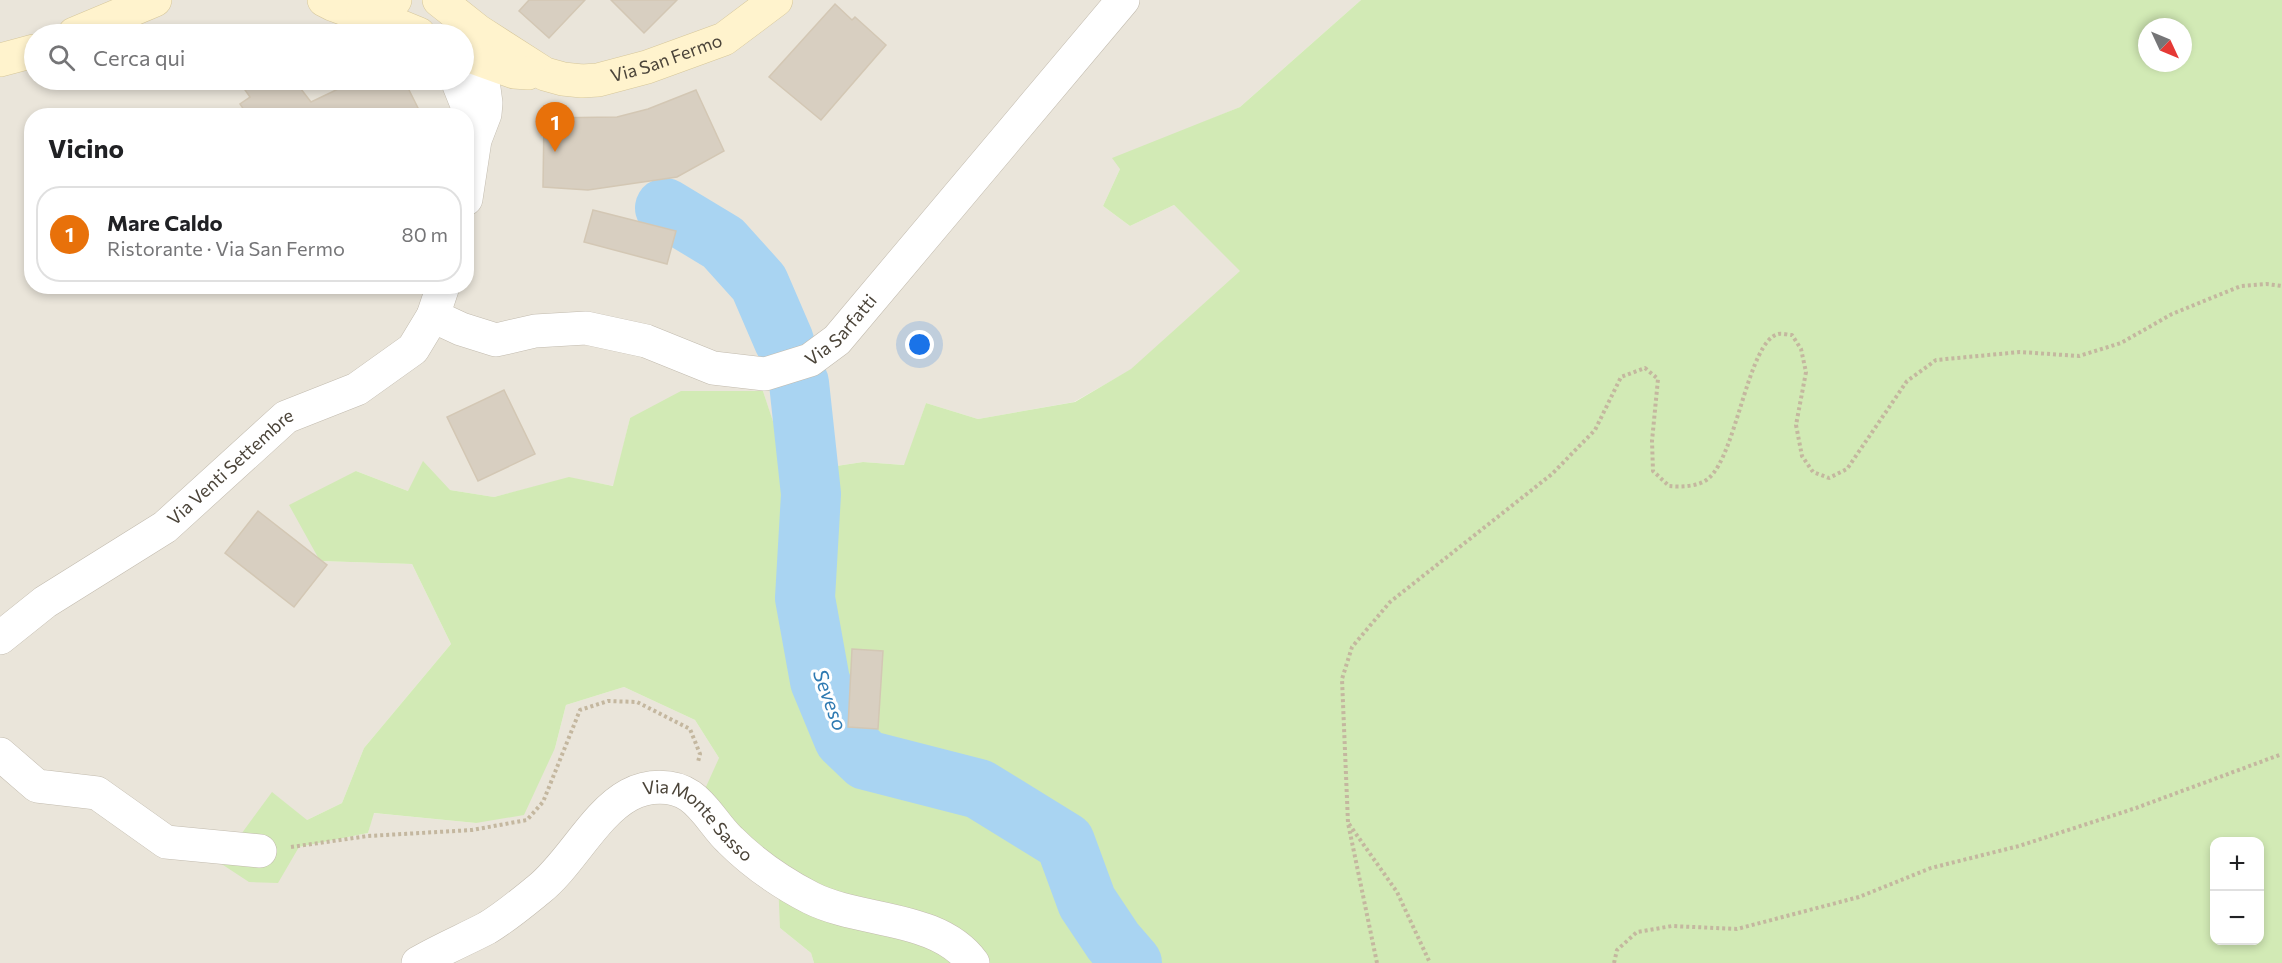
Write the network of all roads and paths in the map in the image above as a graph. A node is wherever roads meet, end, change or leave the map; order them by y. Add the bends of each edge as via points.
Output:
1 (154, 0) edge
2 (324, 0) edge
3 (395, 0) edge
4 (776, 0) edge
5 (1123, 0) edge
6 (450, 9) edge
7 (363, 11) junction
8 (98, 24) edge
9 (395, 24) edge
10 (461, 24) edge
11 (472, 24) edge
12 (474, 25) edge
13 (24, 54) edge
14 (0, 60) edge
15 (474, 65) edge
16 (545, 74) junction
17 (474, 80) edge
18 (474, 147) edge
19 (2282, 286) edge
20 (438, 301) edge
21 (0, 638) edge
22 (0, 754) edge
23 (2282, 754) edge
24 (689, 796) junction
25 (1348, 823) junction
26 (260, 851) joint
27 (418, 963) edge
28 (973, 963) edge
29 (1377, 963) edge
30 (1430, 963) edge
31 (1614, 963) edge

1 - 8 main road
2 - 7 main road via 349,11
3 - 7 main road
4 - 16 main road, Via San Fermo via 724,39 647,67 598,80 562,80
5 - 20 street, Via Sarfatti via 837,340 810,360 765,374 713,368 646,341 586,328 535,331 496,340 461,329
6 - 10 street
6 - 11 main road
7 - 9 main road
12 - 16 main road
13 - 14 main road
15 - 16 main road
17 - 18 street via 486,103
19 - 25 path via 2241,286 2172,314 2121,343 2079,357 2020,352 1936,360 1907,381 1847,469 1829,478 1812,472 1802,456 1796,425 1806,372 1801,349 1792,335 1778,334 1765,343 1724,455 1708,478 1685,487 1669,486 1653,471 1658,379 1645,368 1621,377 1595,430 1552,474 1390,602 1352,647 1342,679
20 - 21 street, Via Venti Settembre via 413,349 357,389 286,417 165,527 45,602
22 - 26 street via 37,786 97,793 166,842
23 - 31 path via 2136,808 2019,846 1931,868 1859,897 1737,929 1672,926 1637,932 1617,950
24 - 26 path via 700,754 690,729 637,702 608,701 580,711 543,802 527,820 472,830 368,836
24 - 27 street, Via Monte Sasso via 665,787 629,795 612,808 540,889 489,927
24 - 28 street, Via Monte Sasso via 729,839 766,870 812,898 937,934
25 - 29 path
25 - 30 path via 1396,892

